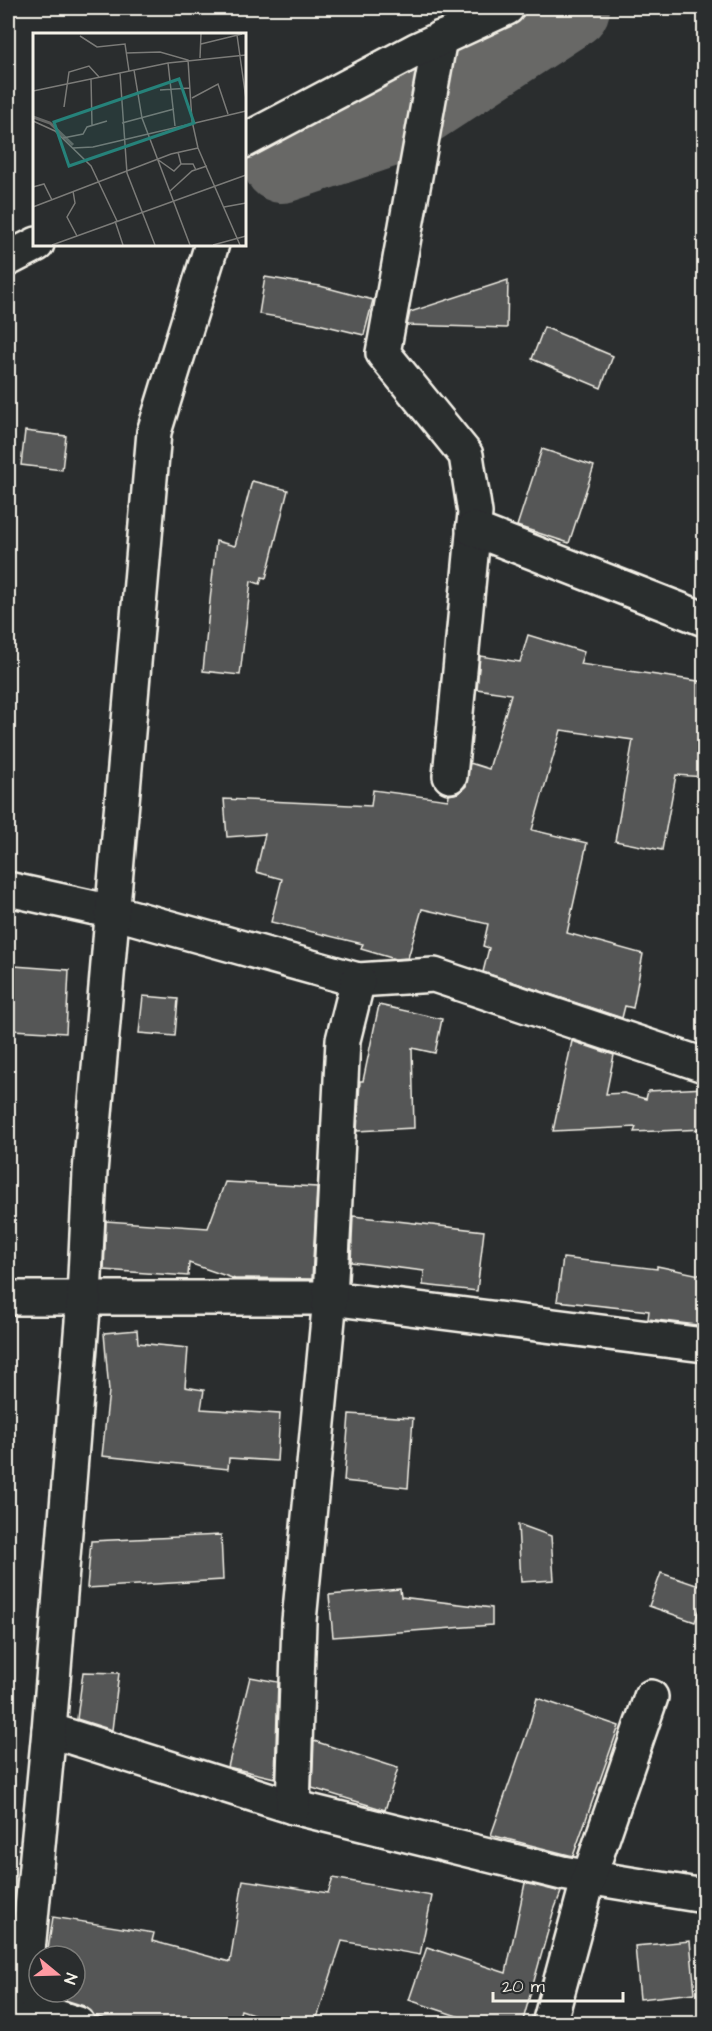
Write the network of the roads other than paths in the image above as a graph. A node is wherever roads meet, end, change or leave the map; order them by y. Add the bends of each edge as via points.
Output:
1 (507, 8) edge
2 (440, 38) junction
3 (246, 140) edge
4 (33, 246) edge
5 (211, 246) edge
6 (8, 259) edge
7 (473, 529) junction
8 (705, 619) edge
9 (450, 776) dead end
10 (8, 889) edge
11 (113, 912) junction
12 (358, 980) junction
13 (705, 1065) edge
14 (84, 1297) junction
15 (330, 1298) junction
16 (8, 1299) edge
17 (705, 1346) edge
18 (651, 1697) dead end
19 (49, 1730) junction
20 (293, 1807) junction
21 (589, 1877) junction
22 (705, 1896) edge
23 (21, 2024) edge
24 (28, 2024) edge
25 (78, 2024) edge
26 (549, 2024) edge

1 - 2 street
2 - 3 street
2 - 7 street via 383,353 466,455 475,513
4 - 6 street
5 - 11 street via 154,432
7 - 8 street
7 - 9 street
10 - 11 street
11 - 12 street
11 - 14 street via 90,1172
12 - 13 street via 434,975
12 - 15 street via 343,1040
14 - 15 street
14 - 16 street
14 - 19 street
15 - 17 street
15 - 20 street via 298,1621
18 - 21 street
19 - 20 street
19 - 23 street
20 - 21 street
21 - 22 street
21 - 26 street
24 - 25 street via 38,2011

